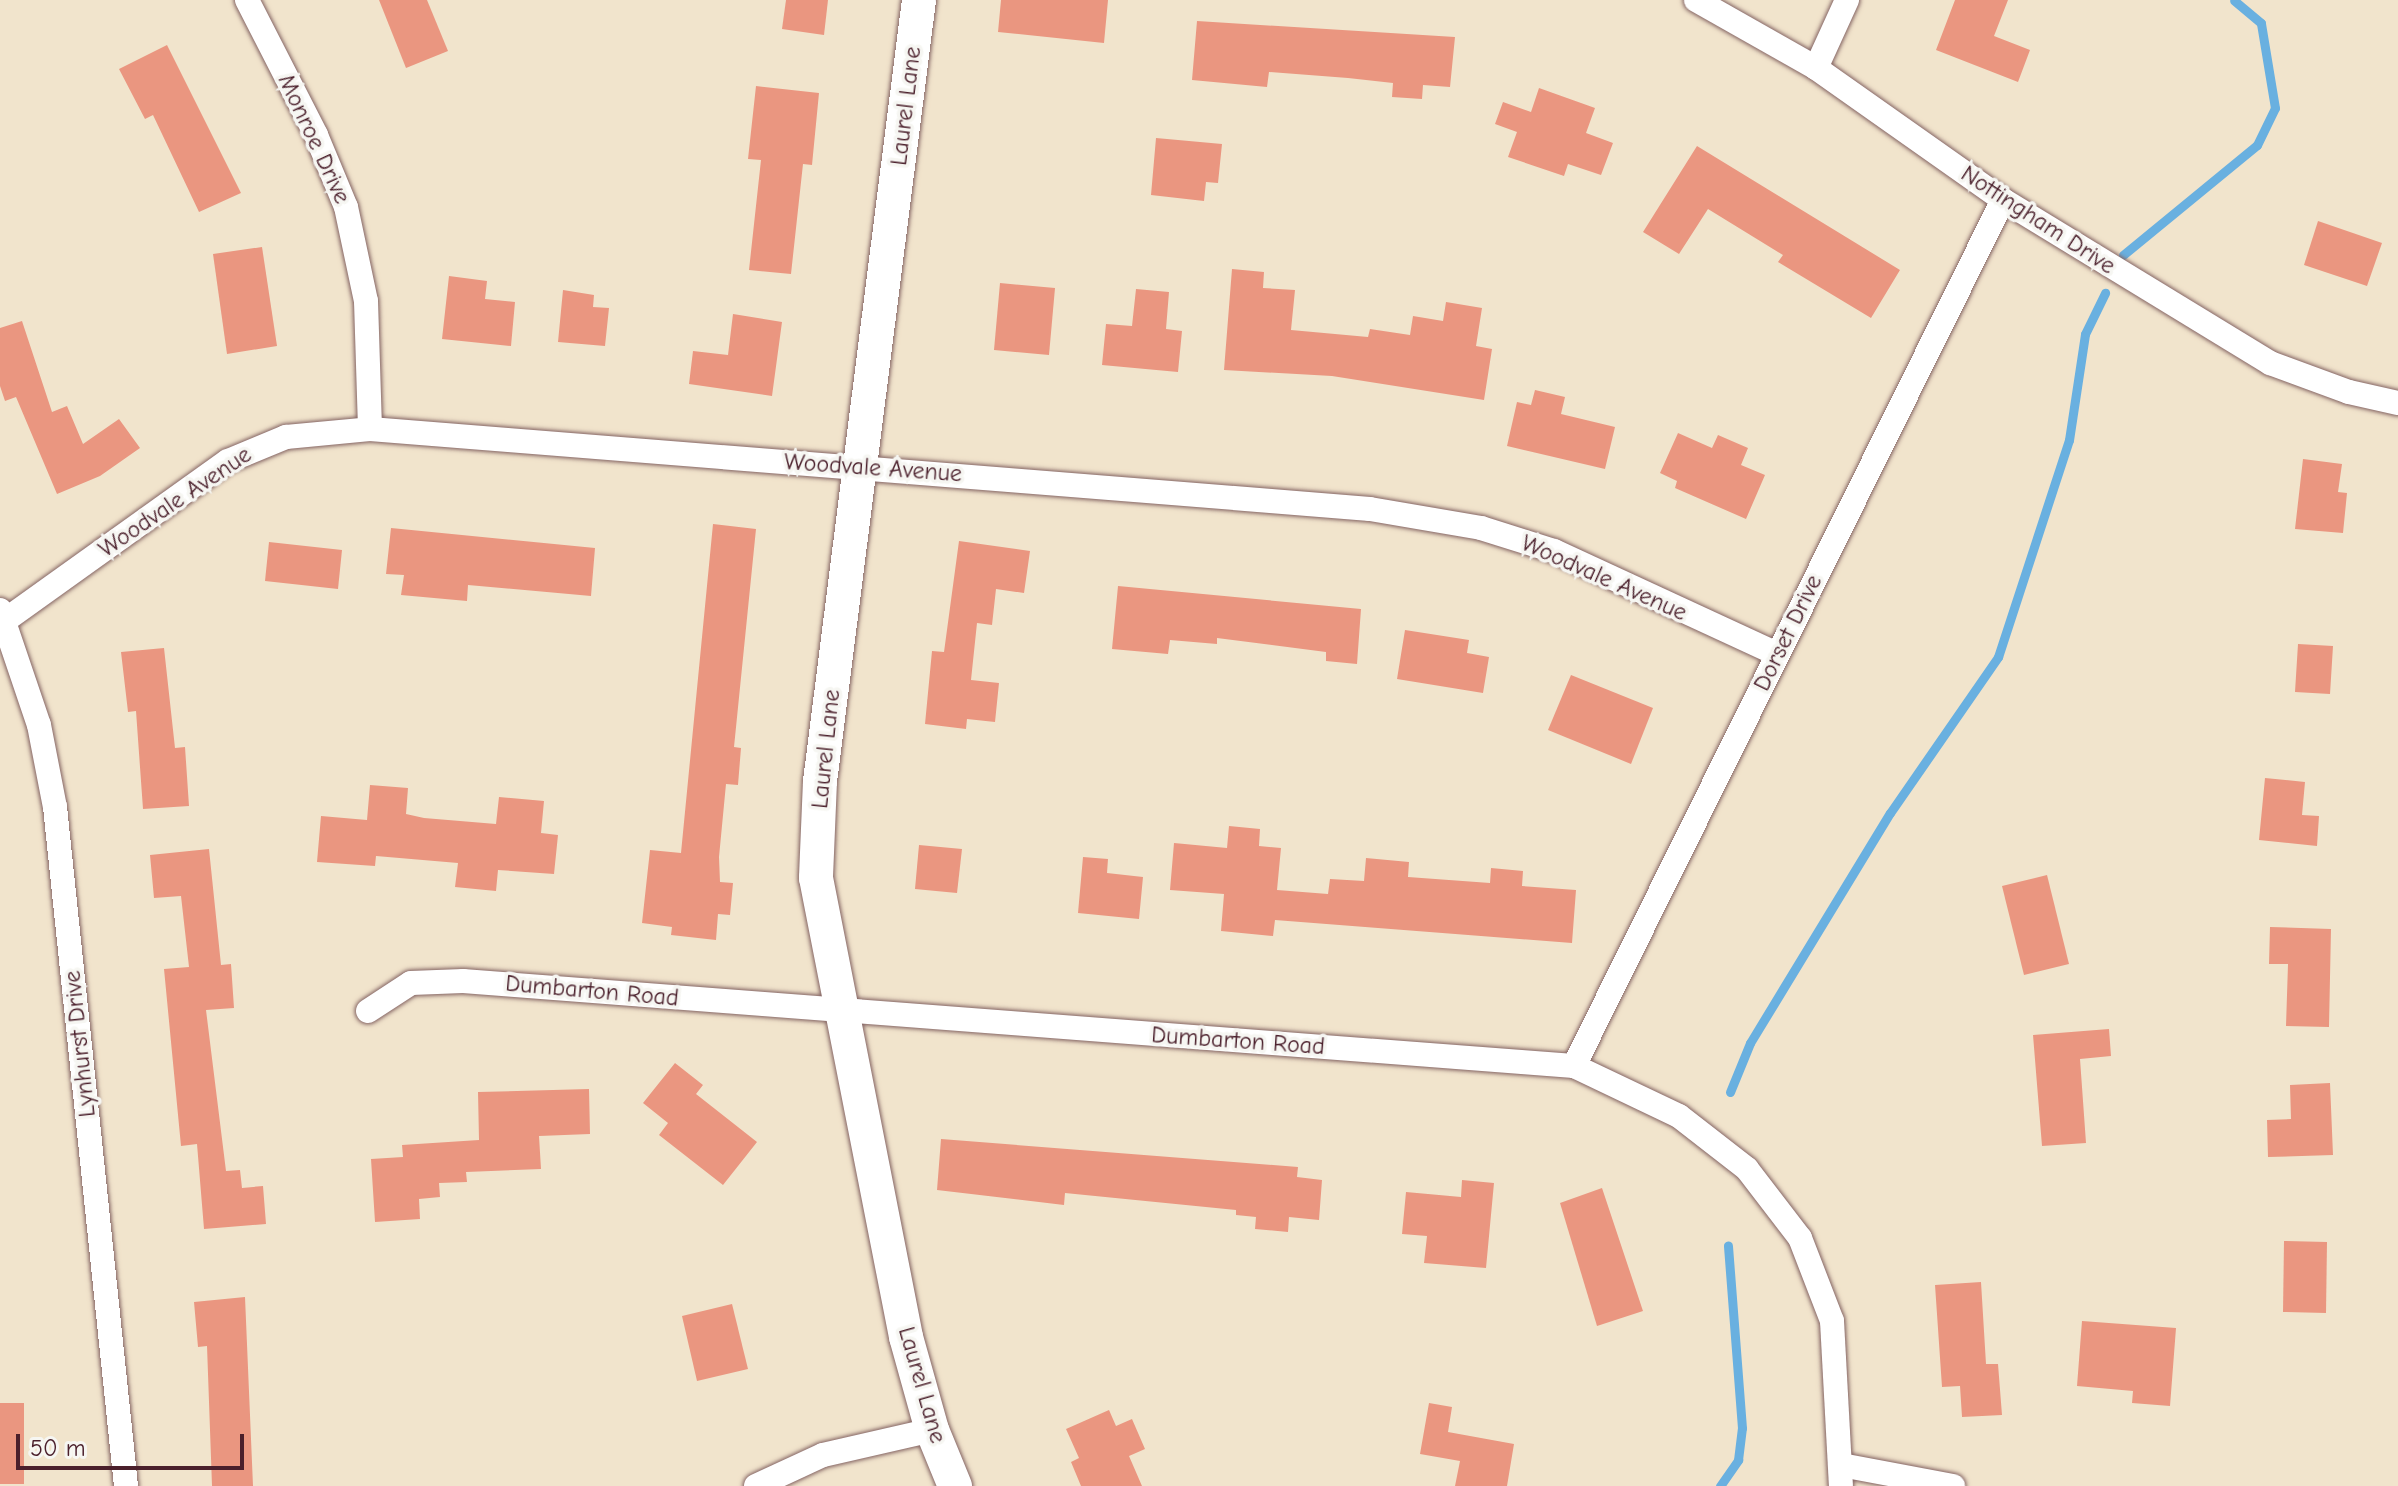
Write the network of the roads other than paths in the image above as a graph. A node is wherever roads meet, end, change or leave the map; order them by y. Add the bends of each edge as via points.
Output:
1 (247, 0) edge
2 (919, 0) edge
3 (1696, 0) edge
4 (1847, 0) edge
5 (1816, 68) junction
6 (2003, 200) junction
7 (2398, 403) edge
8 (370, 429) junction
9 (862, 468) junction
10 (2, 618) edge
11 (1777, 654) junction
12 (368, 1011) dead end
13 (842, 1011) junction
14 (1574, 1066) junction
15 (932, 1430) junction
16 (1841, 1476) edge
17 (126, 1486) edge
18 (756, 1486) edge
19 (955, 1486) edge
20 (1953, 1486) edge

1 - 8 street, Monroe Drive via 346,207 366,301
2 - 9 street, Laurel Lane
3 - 5 street, Nottingham Drive
4 - 5 street
5 - 6 street, Nottingham Drive
6 - 7 street, Nottingham Drive via 2270,363 2349,392
6 - 11 street, Dorset Drive
8 - 9 street, Woodvale Avenue
8 - 10 street, Woodvale Avenue via 286,437 228,461
9 - 11 street, Woodvale Avenue via 1220,493 1370,509 1481,528 1554,551
9 - 13 street, Laurel Lane via 820,781 817,864
10 - 17 street, Lynhurst Drive via 39,725 55,807
11 - 14 street, Dorset Drive
12 - 13 street, Dumbarton Road via 411,983 463,981
13 - 14 street, Dumbarton Road
13 - 15 street, Laurel Lane via 906,1337
14 - 16 street, Dumbarton Road via 1679,1116 1747,1169 1800,1238 1832,1321
15 - 18 street via 823,1455
15 - 19 street, Laurel Lane
16 - 20 street

